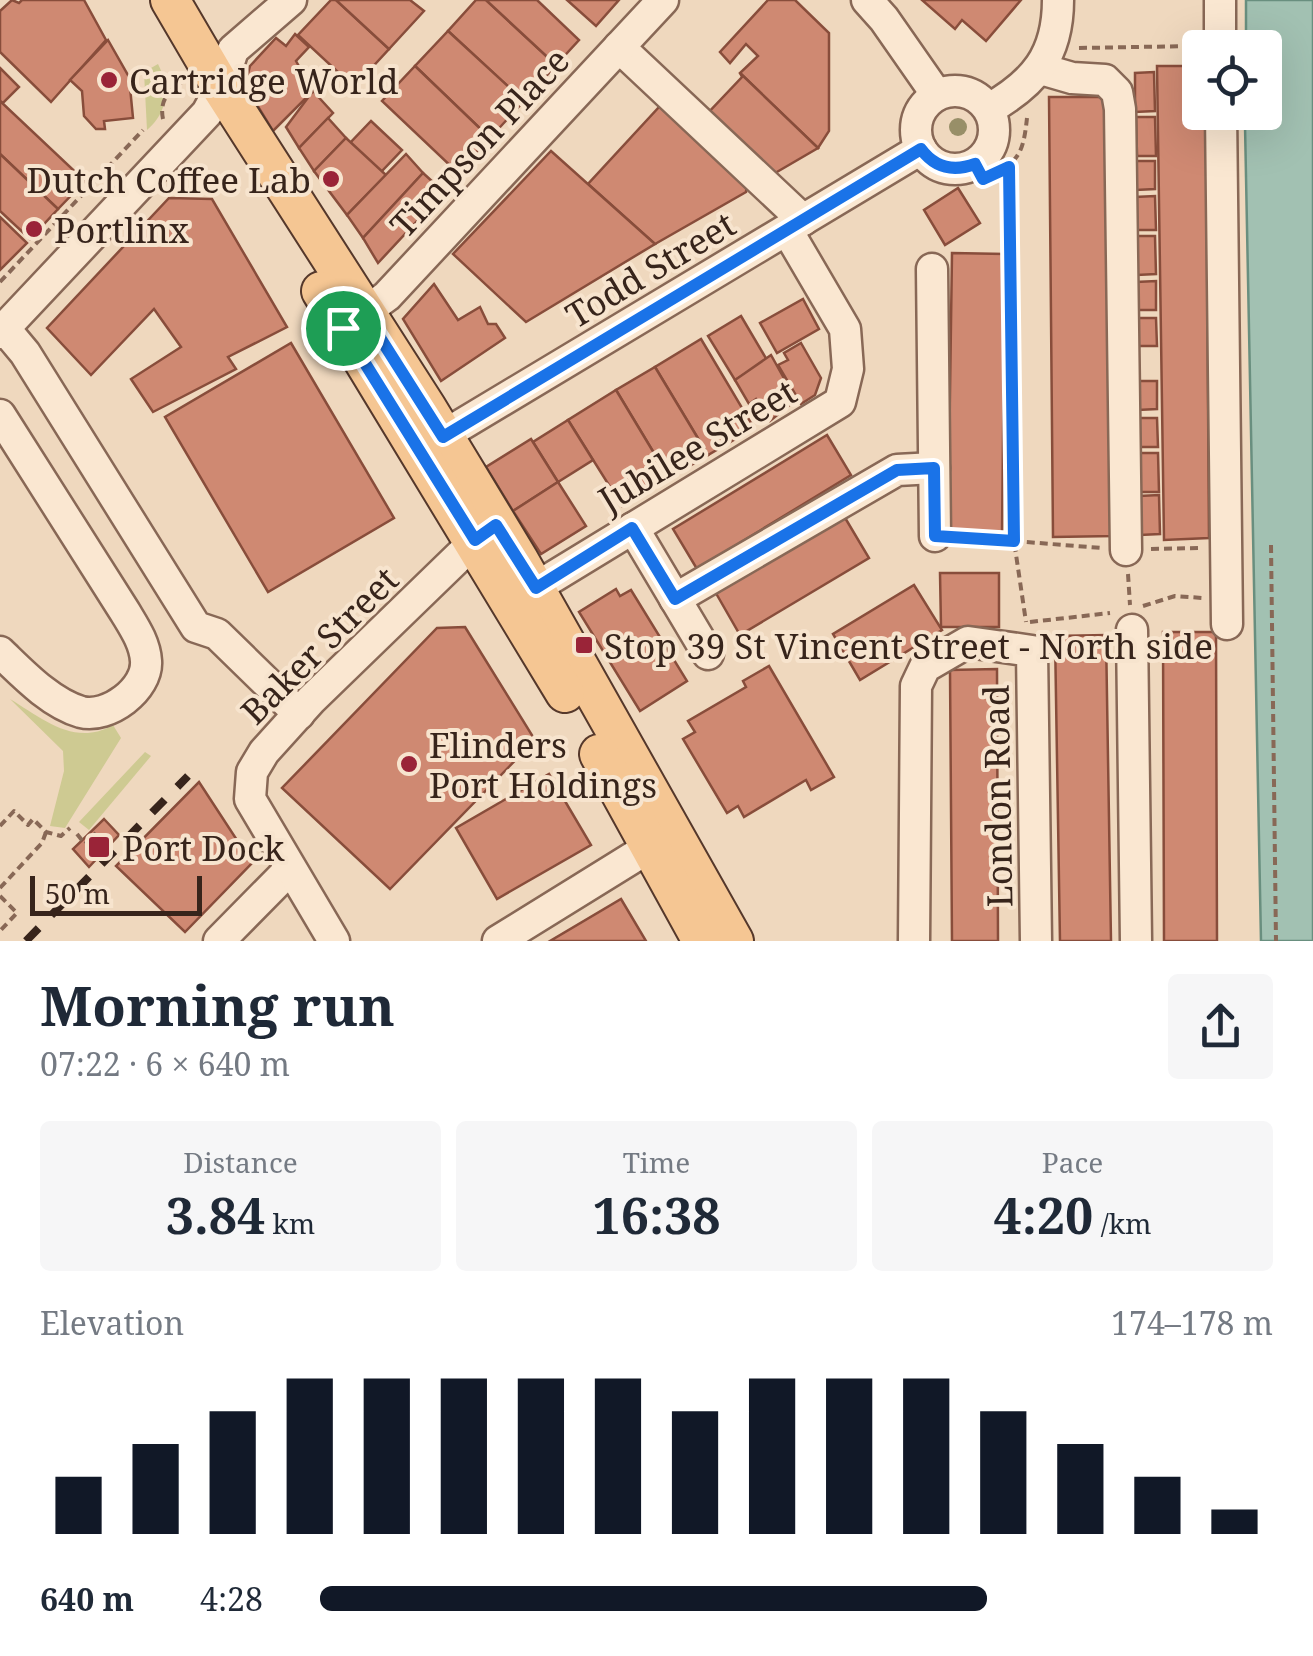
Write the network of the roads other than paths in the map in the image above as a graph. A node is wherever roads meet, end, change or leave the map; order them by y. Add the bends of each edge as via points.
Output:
1 (141, 0) edge
2 (170, 0) edge
3 (291, 0) edge
4 (663, 0) edge
5 (867, 0) edge
6 (1058, 0) edge
7 (1220, 0) edge
8 (1220, 30) edge
9 (619, 47) junction
10 (1041, 69) junction
11 (205, 93) junction
12 (937, 95) junction
13 (989, 110) junction
14 (1221, 130) edge
15 (921, 149) junction
16 (795, 225) junction
17 (932, 269) dead end
18 (354, 321) junction
19 (2, 331) edge
20 (0, 415) edge
21 (430, 444) junction
22 (934, 468) junction
23 (632, 528) junction
24 (486, 533) junction
25 (935, 536) road end
26 (1126, 550) road end
27 (536, 588) junction
28 (675, 599) junction
29 (1228, 624) dead end
30 (1132, 630) road end
31 (0, 652) edge
32 (708, 654) dead end
33 (299, 714) junction
34 (661, 840) junction
35 (290, 869) junction
36 (219, 941) edge
37 (334, 941) edge
38 (498, 941) edge
39 (702, 941) edge
40 (734, 941) edge
41 (914, 941) edge
42 (1036, 941) edge
43 (1136, 941) edge

1 - 11 main road
2 - 11 main road
3 - 11 street via 233,50
4 - 9 street, Timpson Place
5 - 12 street
6 - 10 street
7 - 8 street
9 - 16 street
9 - 18 street, Timpson Place via 387,296
10 - 13 street
10 - 26 street via 1105,80 1117,92
11 - 18 main road
11 - 19 street via 169,154
12 - 13 street via 966,92
12 - 15 street via 918,115
13 - 15 street via 993,141 975,164 941,167
14 - 29 street
15 - 16 street, Todd Street
16 - 21 street, Todd Street
16 - 23 street, Jubilee Street via 845,330 848,369 840,402
17 - 22 street
18 - 21 main road
19 - 33 street via 26,353 196,627 217,634
20 - 31 street via 140,636 147,663 140,685 120,702 83,713
21 - 24 main road
22 - 25 street
22 - 28 street via 897,470
23 - 27 street, Jubilee Street
23 - 28 street
24 - 27 main road
24 - 33 street, Baker Street
24 - 34 main road via 582,722
27 - 34 main road
28 - 32 street
30 - 43 street
33 - 35 street, Baker Street via 264,752 249,787
34 - 38 street
34 - 39 main road
34 - 40 main road
35 - 36 street
35 - 37 street, Baker Street
41 - 42 street, London Road via 916,686 926,667 968,642 1032,650

